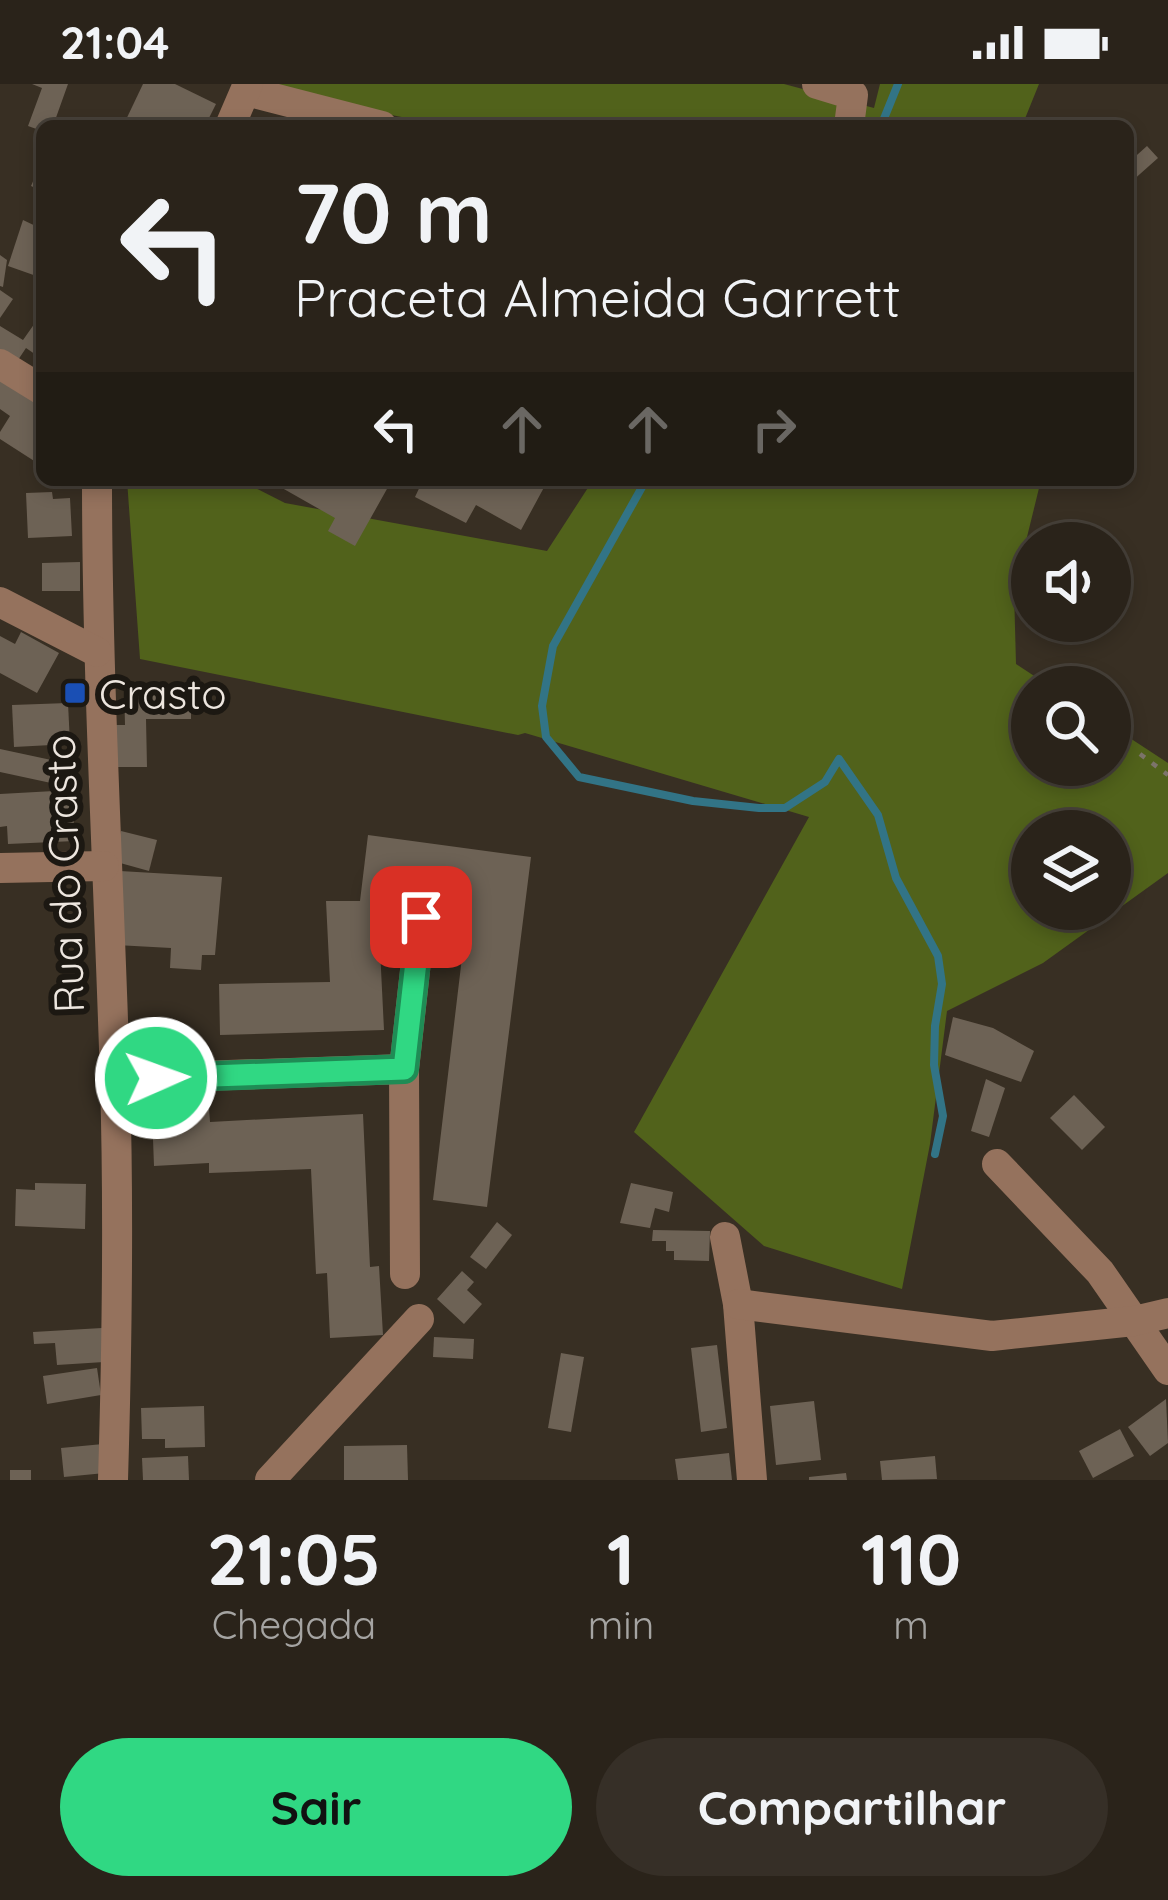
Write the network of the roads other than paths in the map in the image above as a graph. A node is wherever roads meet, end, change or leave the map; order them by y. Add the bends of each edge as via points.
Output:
1 (817, 84) edge
2 (247, 87) edge
3 (233, 120) edge
4 (361, 120) edge
5 (850, 120) edge
6 (0, 364) edge
7 (36, 386) edge
8 (97, 486) edge
9 (0, 602) edge
10 (97, 652) junction
11 (104, 866) junction
12 (0, 868) edge
13 (421, 917) dead end
14 (404, 1069) junction
15 (115, 1079) junction
16 (997, 1164) dead end
17 (725, 1237) dead end
18 (405, 1274) dead end
19 (739, 1304) junction
20 (1168, 1313) edge
21 (419, 1319) dead end
22 (1134, 1321) junction
23 (1168, 1370) edge
24 (113, 1480) edge
25 (270, 1480) edge
26 (752, 1480) edge

1 - 5 street via 853,95
2 - 3 street
2 - 4 street
6 - 7 street
8 - 10 street, Rua do Crasto
9 - 10 street
10 - 11 street, Rua do Crasto
11 - 12 street
11 - 15 street, Rua do Crasto
13 - 14 street
14 - 15 street
14 - 18 street
15 - 24 street, Rua do Crasto
16 - 22 street
17 - 19 street
19 - 22 street via 992,1336
19 - 26 street
20 - 22 street
21 - 25 street
22 - 23 street

